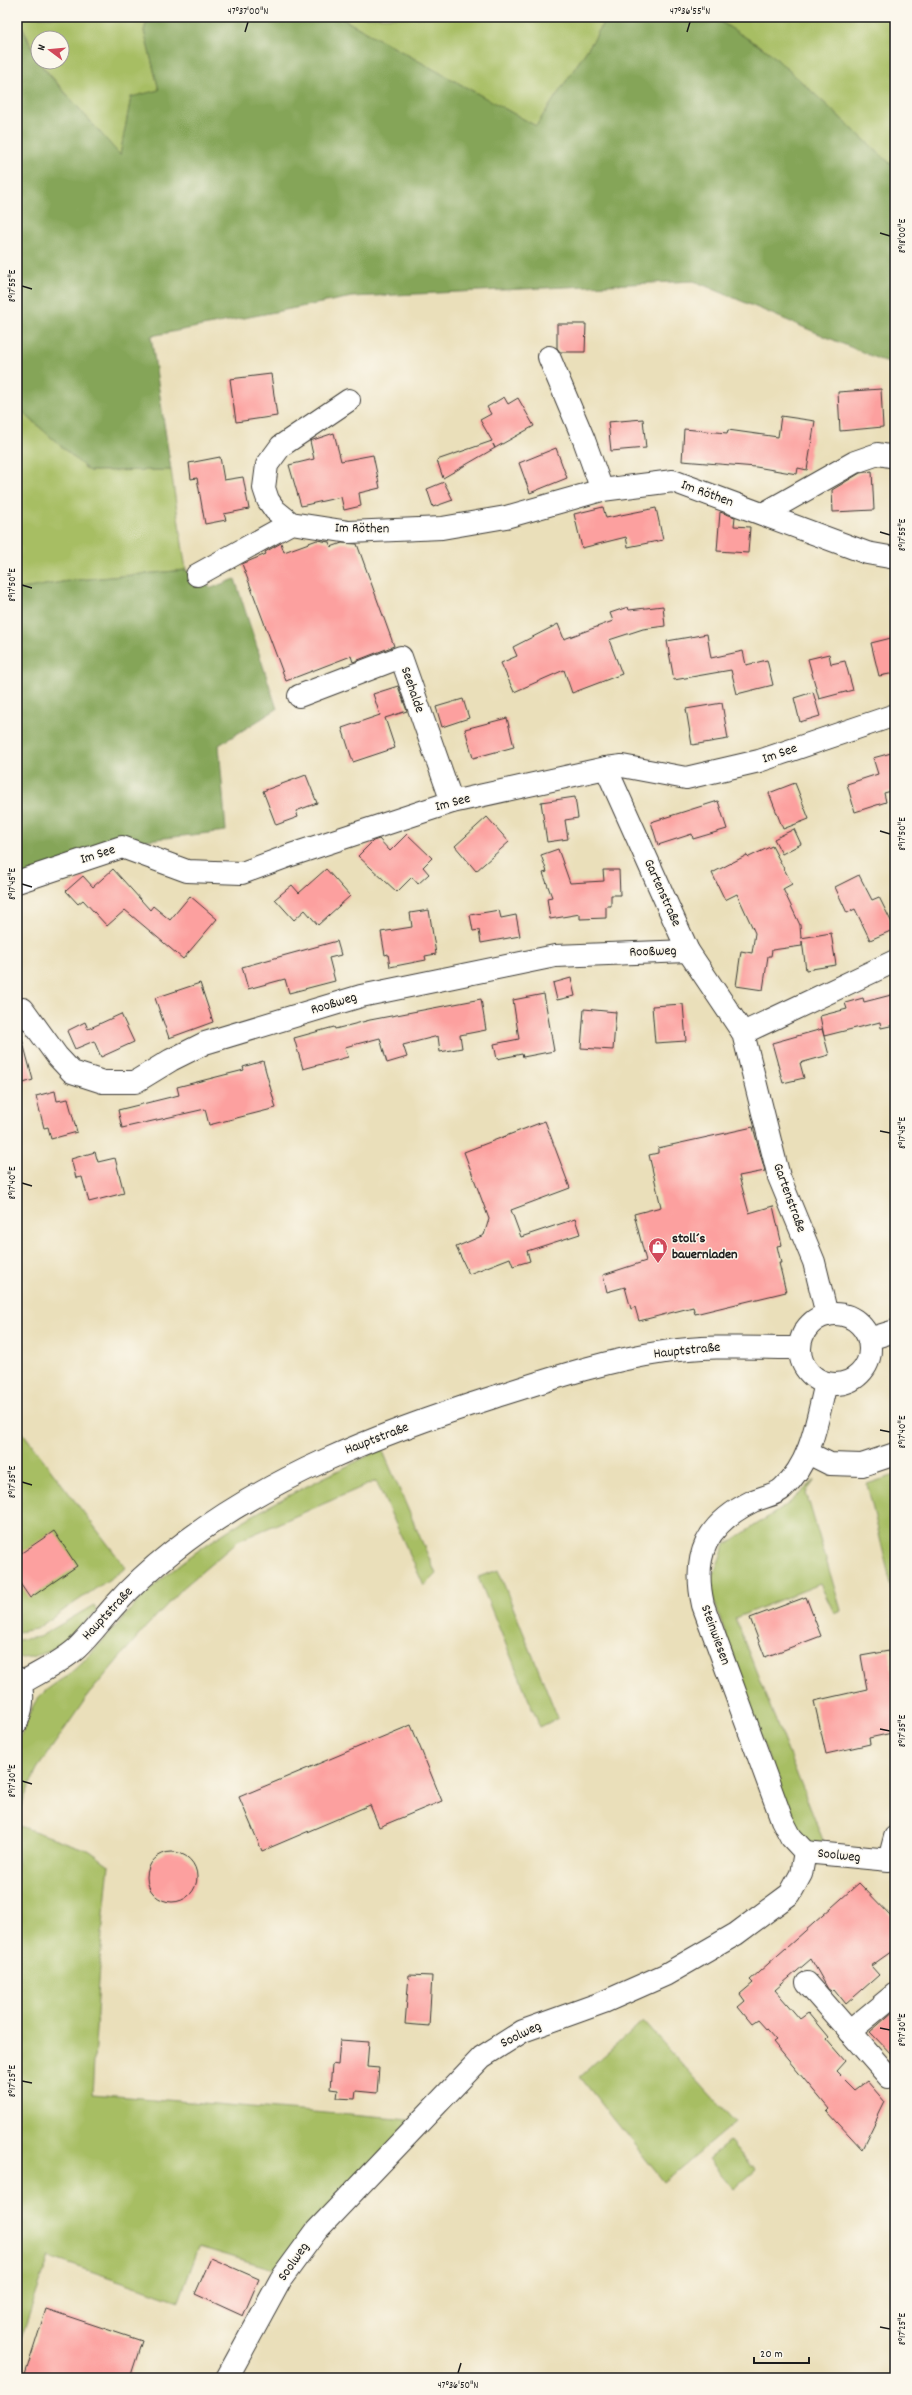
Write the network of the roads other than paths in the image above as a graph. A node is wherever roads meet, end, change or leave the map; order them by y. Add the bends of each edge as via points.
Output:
1 (549, 358) dead end
2 (349, 400) dead end
3 (895, 457) edge
4 (602, 490) junction
5 (763, 514) junction
6 (292, 523) junction
7 (895, 558) edge
8 (197, 575) dead end
9 (299, 696) dead end
10 (895, 714) edge
11 (606, 768) junction
12 (452, 802) junction
13 (17, 882) edge
14 (688, 951) junction
15 (895, 961) edge
16 (24, 1009) dead end
17 (743, 1033) junction
18 (827, 1315) junction
19 (895, 1331) edge
20 (869, 1339) junction
21 (800, 1348) junction
22 (826, 1383) junction
23 (808, 1452) junction
24 (895, 1454) edge
25 (19, 1681) edge
26 (17, 1722) edge
27 (895, 1837) edge
28 (805, 1852) junction
29 (892, 1862) edge
30 (807, 1983) dead end
31 (895, 1994) edge
32 (849, 2032) junction
33 (888, 2077) dead end
34 (227, 2378) edge

1 - 4 street
2 - 6 street, Im Röthen via 281,446 267,465 264,488 268,500 275,510
3 - 5 street via 878,454 855,462
4 - 5 street, Im Röthen via 673,481
4 - 6 street, Im Röthen via 506,517 442,528 349,532
5 - 7 street, Im Röthen via 867,553
6 - 8 street
9 - 12 street, Seehalde via 401,657
10 - 11 street, Im See via 759,761 686,778 622,766
11 - 12 street, Im See
11 - 14 street, Gartenstraße
12 - 13 street, Im See via 291,854 242,873 187,871 122,847
14 - 16 street, Rooßweg via 554,956 361,996 205,1043 135,1082 103,1082 72,1072 57,1056
14 - 17 street, Gartenstraße
15 - 17 street
17 - 18 street, Gartenstraße via 779,1177 814,1262
18 - 20 street via 842,1315 855,1321
18 - 21 street via 808,1327 802,1337
19 - 20 street
20 - 22 street via 869,1358 857,1376 837,1384
21 - 22 street via 801,1358 810,1373
21 - 25 street, Hauptstraße via 718,1347 664,1352 609,1363 444,1413 346,1449 258,1495 171,1552 119,1601 75,1650
22 - 23 street, Steinwiesen
23 - 24 street via 830,1464 862,1464
23 - 28 street, Steinwiesen via 800,1467 782,1489 752,1502 718,1524 706,1541 698,1582 703,1605 782,1820 791,1837
25 - 26 street via 23,1697 22,1711
27 - 29 street, Soolweg
28 - 29 street, Soolweg
28 - 34 street, Soolweg via 801,1874 790,1894 718,1946 665,1975 617,1996 523,2031 482,2057 317,2230 281,2279
30 - 32 street
31 - 32 street
32 - 33 street

